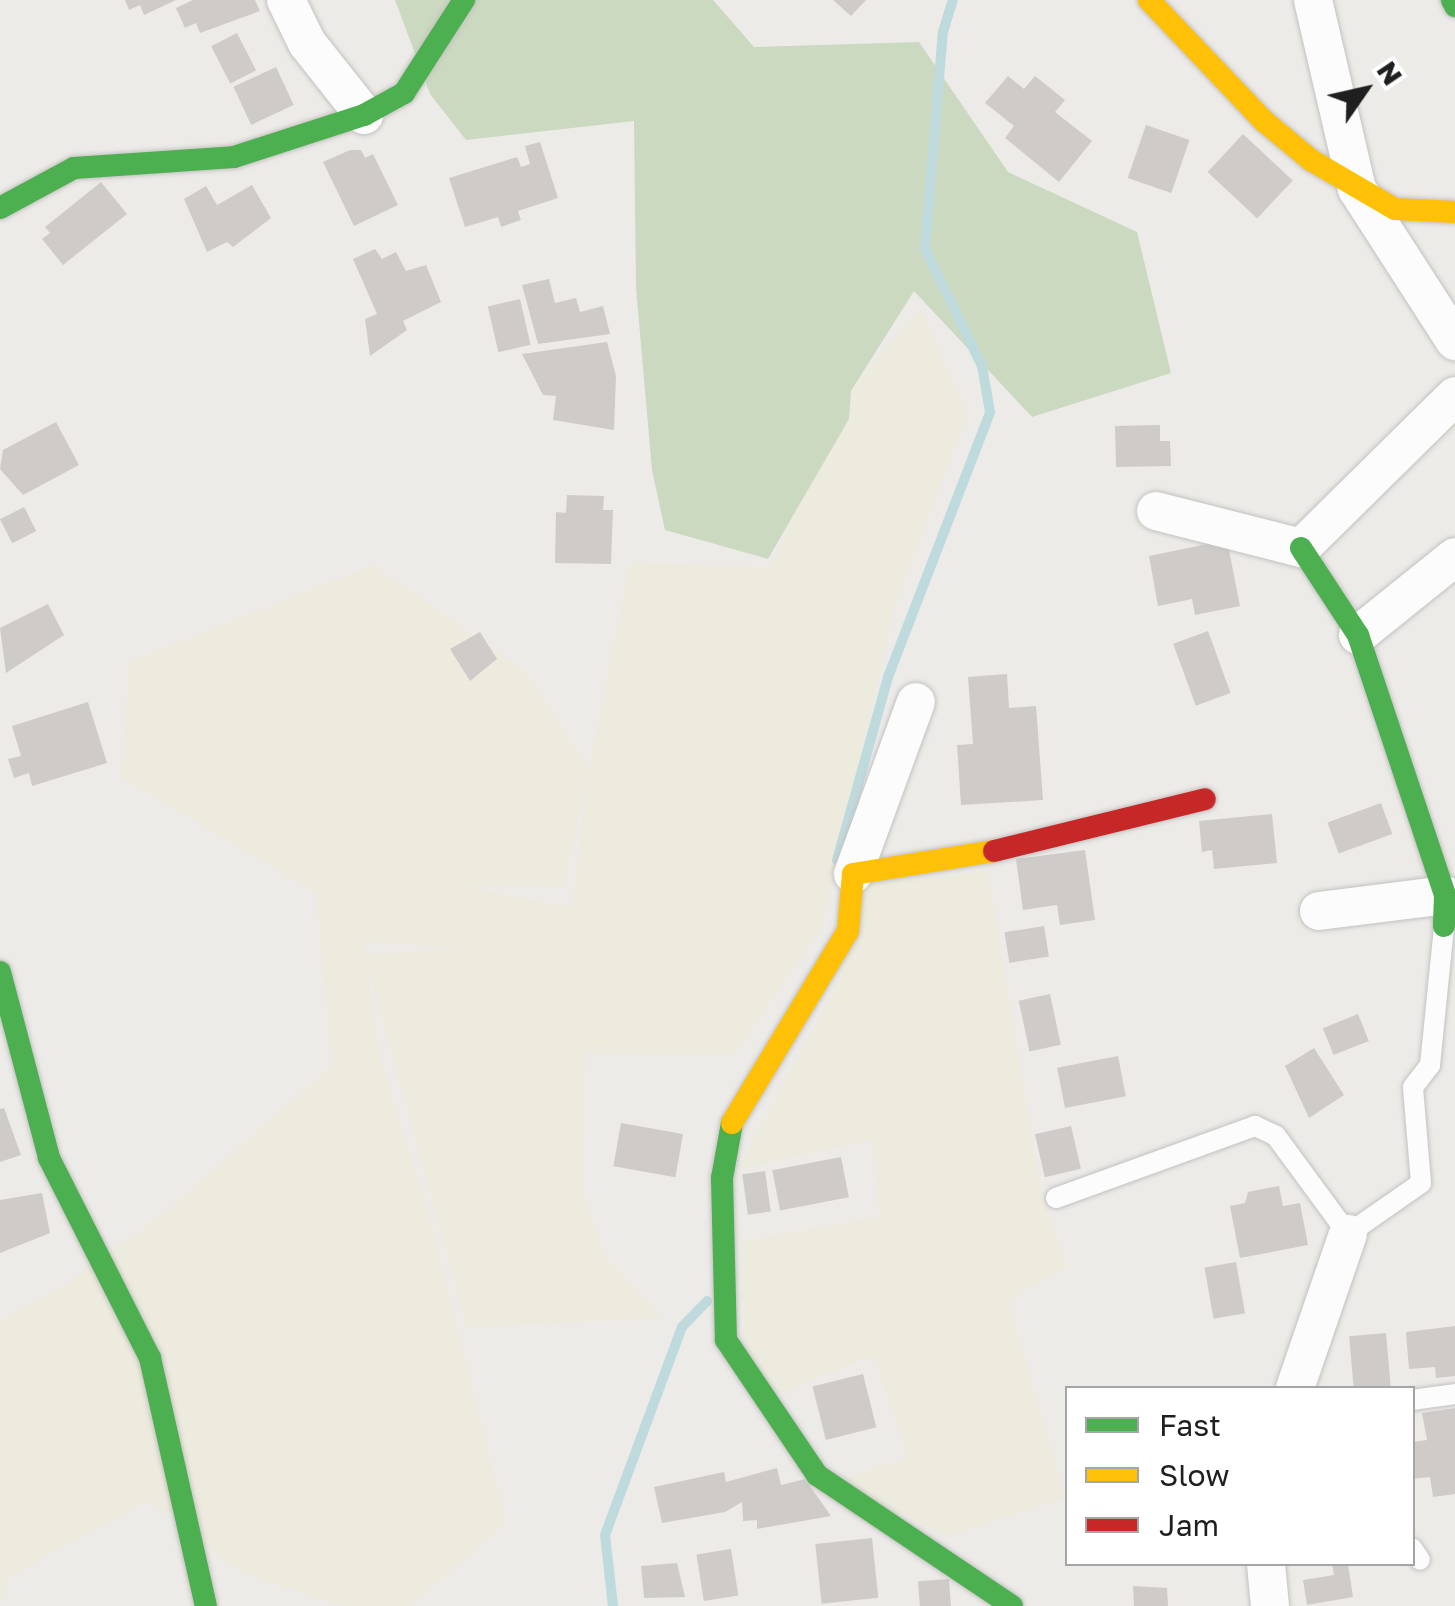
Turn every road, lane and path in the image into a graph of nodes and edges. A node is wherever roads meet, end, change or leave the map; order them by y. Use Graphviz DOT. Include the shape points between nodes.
graph roads {
  1 [pos="286,0"];
  2 [pos="464,0"];
  3 [pos="1149,0"];
  4 [pos="1313,0"];
  5 [pos="364,115"];
  6 [pos="1357,190"];
  7 [pos="0,208"];
  8 [pos="1455,212"];
  9 [pos="1455,340"];
  10 [pos="1455,396"];
  11 [pos="1156,511"];
  12 [pos="1301,548"];
  13 [pos="1455,557"];
  14 [pos="1358,636"];
  15 [pos="916,702"];
  16 [pos="1205,798"];
  17 [pos="853,874"];
  18 [pos="1318,910"];
  19 [pos="1445,910"];
  20 [pos="0,972"];
  21 [pos="1056,1198"];
  22 [pos="1348,1234"];
  23 [pos="1296,1386"];
  24 [pos="1455,1394"];
  25 [pos="1415,1400"];
  26 [pos="1266,1566"];
  27 [pos="206,1606"];
  28 [pos="1012,1606"];
  29 [pos="1270,1606"];
  1 -- 5 [label="street" via="307,43"];
  2 -- 5 [label="street" via="404,93"];
  3 -- 6 [label="street" via="1264,122"];
  4 -- 6 [label="street"];
  5 -- 7 [label="street" via="234,157 74,168"];
  6 -- 8 [label="street" via="1395,210"];
  6 -- 9 [label="street"];
  10 -- 12 [label="street"];
  11 -- 12 [label="street"];
  12 -- 14 [label="street"];
  13 -- 14 [label="street"];
  14 -- 19 [label="street"];
  15 -- 17 [label="street"];
  16 -- 17 [label="street" via="956,860"];
  17 -- 28 [label="street" via="848,930 734,1114 722,1178 726,1340 817,1475"];
  18 -- 19 [label="street"];
  19 -- 22 [label="lane" via="1430,1065 1413,1087 1421,1183"];
  20 -- 27 [label="street" via="49,1158 150,1358"];
  21 -- 22 [label="lane" via="1255,1126 1276,1136"];
  22 -- 23 [label="street"];
  24 -- 25 [label="lane"];
  26 -- 29 [label="street"];
}
